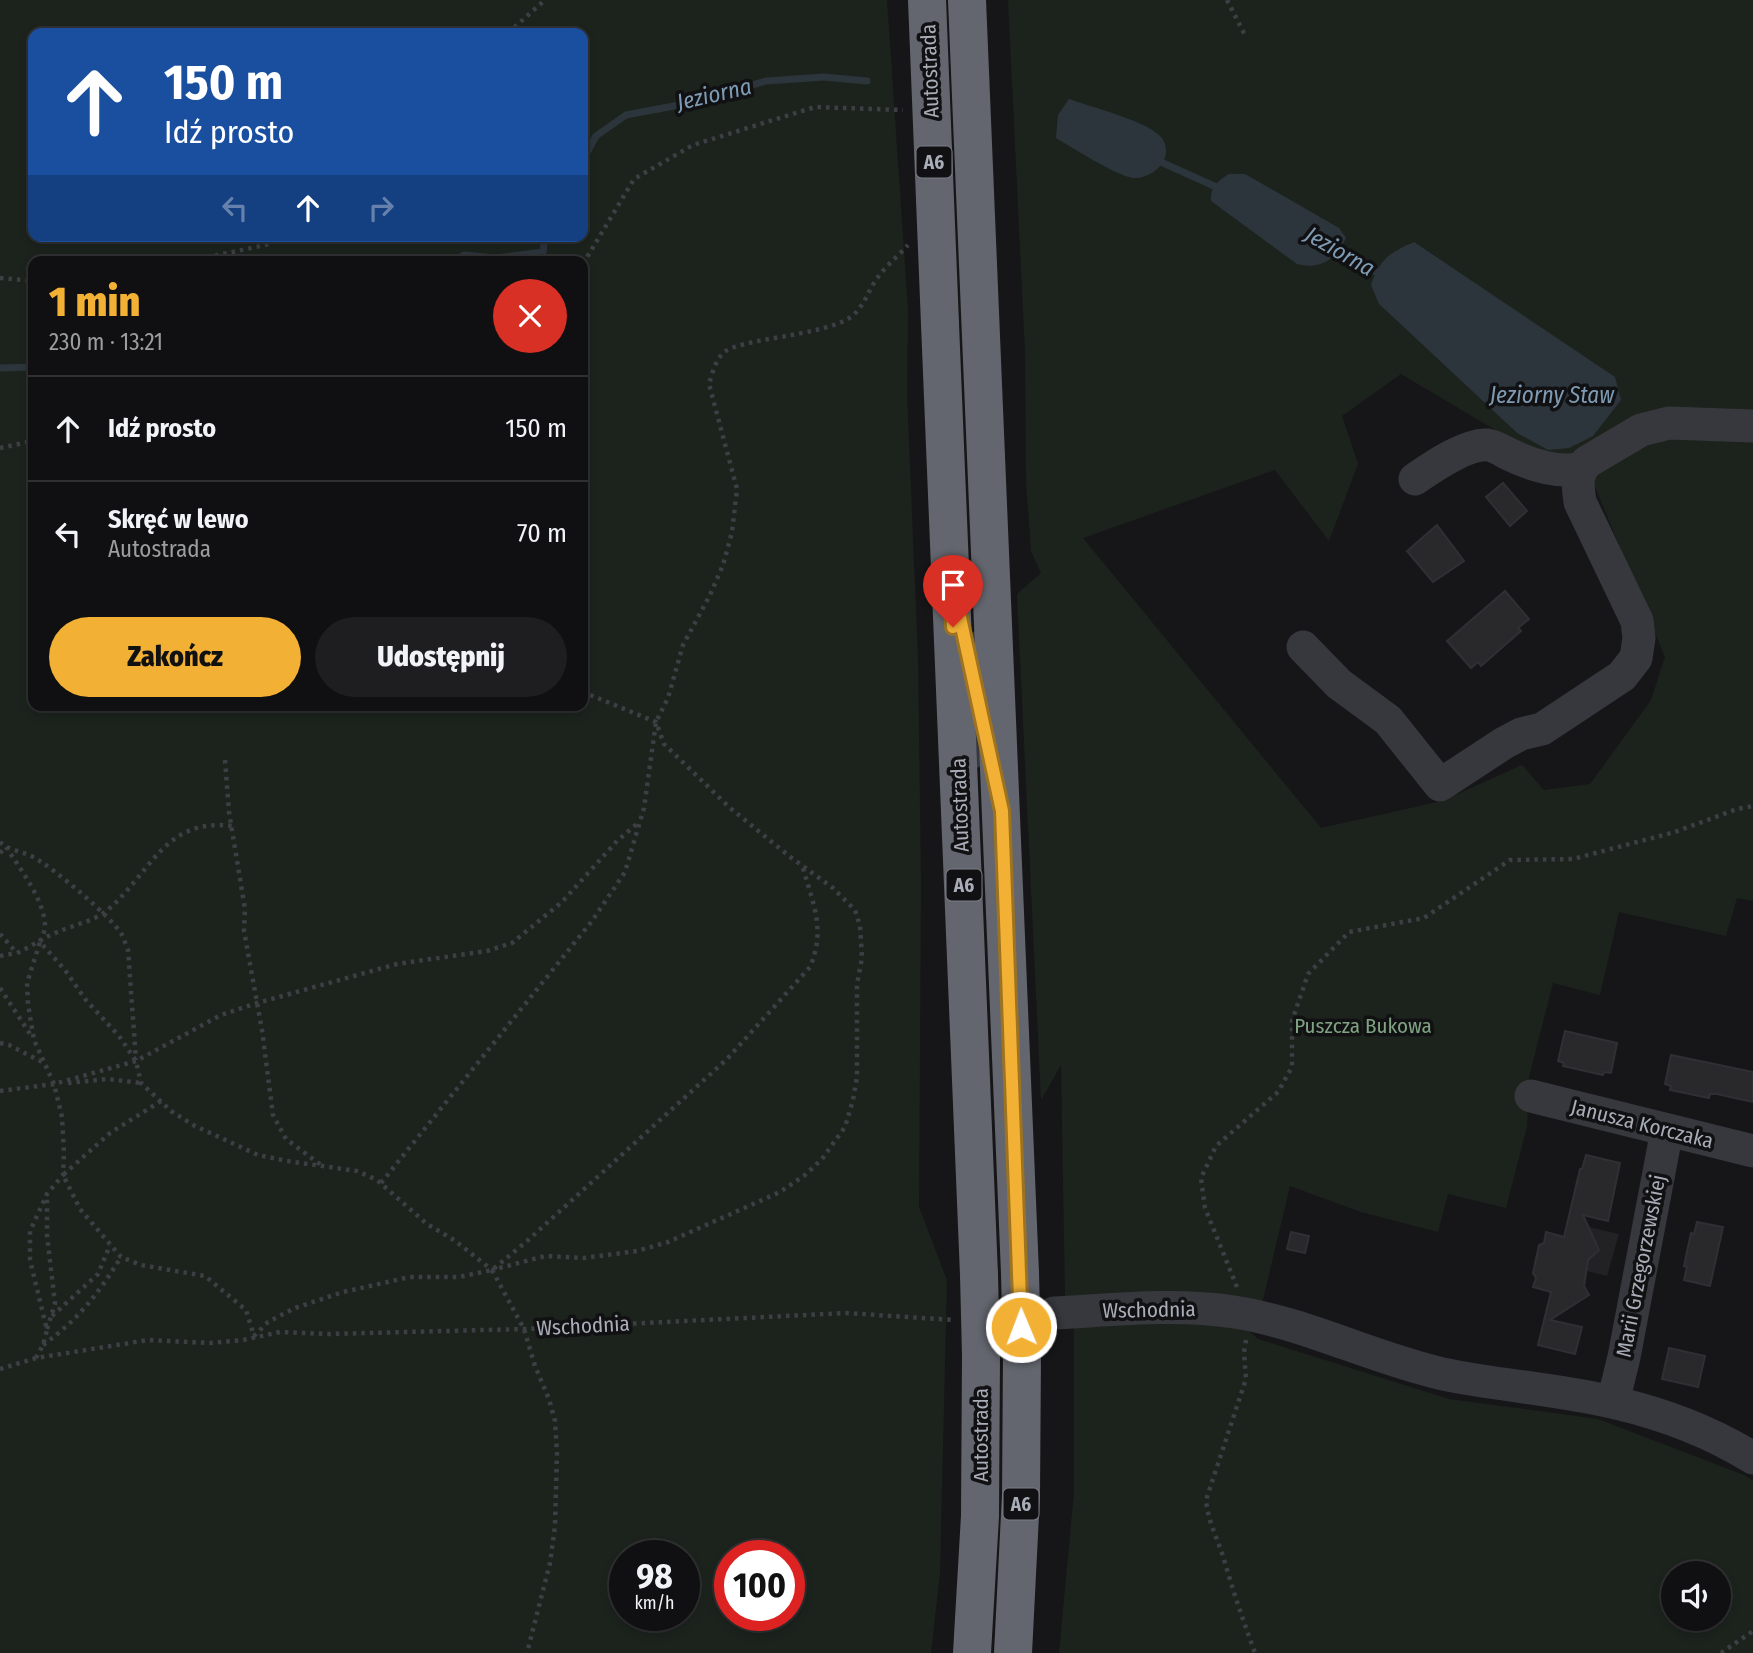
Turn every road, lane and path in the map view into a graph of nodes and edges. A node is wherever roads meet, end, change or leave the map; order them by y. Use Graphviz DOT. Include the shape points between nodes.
graph roads {
  1 [pos="545,0"];
  2 [pos="927,0"];
  3 [pos="967,0"];
  4 [pos="1227,0"];
  5 [pos="514,28"];
  6 [pos="1246,37"];
  7 [pos="912,110"];
  8 [pos="272,242"];
  9 [pos="909,244"];
  10 [pos="214,256"];
  11 [pos="588,256"];
  12 [pos="0,278"];
  13 [pos="28,281"];
  14 [pos="1753,426"];
  15 [pos="28,441"];
  16 [pos="0,449"];
  17 [pos="1580,468"];
  18 [pos="1415,479"];
  19 [pos="992,570"];
  20 [pos="951,576"];
  21 [pos="1303,647"];
  22 [pos="588,694"];
  23 [pos="976,694"];
  24 [pos="656,722"];
  25 [pos="225,760"];
  26 [pos="1753,806"];
  27 [pos="1002,811"];
  28 [pos="640,821"];
  29 [pos="232,825"];
  30 [pos="962,832"];
  31 [pos="0,842"];
  32 [pos="6,847"];
  33 [pos="0,853"];
  34 [pos="802,866"];
  35 [pos="103,914"];
  36 [pos="0,933"];
  37 [pos="40,942"];
  38 [pos="17,953"];
  39 [pos="0,956"];
  40 [pos="0,988"];
  41 [pos="257,1003"];
  42 [pos="34,1040"];
  43 [pos="0,1043"];
  44 [pos="136,1061"];
  45 [pos="46,1064"];
  46 [pos="141,1083"];
  47 [pos="54,1084"];
  48 [pos="0,1091"];
  49 [pos="1531,1096"];
  50 [pos="160,1101"];
  51 [pos="1667,1130"];
  52 [pos="1753,1151"];
  53 [pos="324,1167"];
  54 [pos="63,1175"];
  55 [pos="381,1183"];
  56 [pos="47,1194"];
  57 [pos="110,1245"];
  58 [pos="121,1257"];
  59 [pos="492,1269"];
  60 [pos="98,1274"];
  61 [pos="106,1280"];
  62 [pos="1238,1289"];
  63 [pos="1054,1313"];
  64 [pos="52,1316"];
  65 [pos="961,1321"];
  66 [pos="1247,1328"];
  67 [pos="524,1329"];
  68 [pos="47,1330"];
  69 [pos="254,1336"];
  70 [pos="43,1345"];
  71 [pos="36,1358"];
  72 [pos="0,1369"];
  73 [pos="1613,1402"];
  74 [pos="1753,1458"];
  75 [pos="1753,1631"];
  76 [pos="527,1653"];
  77 [pos="972,1653"];
  78 [pos="1013,1653"];
  79 [pos="1255,1653"];
  80 [pos="1721,1653"];
  1 -- 5 [label="path"];
  2 -- 20 [label="highway, Autostrada / A6, bridge"];
  3 -- 19 [label="highway, Autostrada / A6"];
  4 -- 6 [label="path"];
  7 -- 11 [label="path" via="815,107 693,145 634,179"];
  8 -- 10 [label="path"];
  9 -- 24 [label="path" via="877,278 871,293 851,316 837,325 737,346 723,352 714,367 709,384 737,489 732,532 723,565 683,645"];
  12 -- 13 [label="path"];
  14 -- 17 [label="street" via="1668,423 1641,430"];
  15 -- 16 [label="path"];
  17 -- 18 [label="street" via="1567,472 1488,445 1439,462"];
  17 -- 21 [label="street" via="1580,502 1637,621 1639,638 1636,657 1622,676 1542,729 1504,743 1440,785 1388,720 1339,684"];
  19 -- 23 [label="street"];
  19 -- 27 [label="highway, Autostrada / A6"];
  20 -- 23 [label="street"];
  20 -- 30 [label="highway, Autostrada / A6"];
  22 -- 24 [label="path"];
  23 -- 27 [label="street"];
  23 -- 30 [label="street"];
  24 -- 28 [label="path"];
  24 -- 34 [label="path" via="664,744 729,807"];
  25 -- 29 [label="path"];
  26 -- 62 [label="path" via="1573,859 1510,860 1424,918 1349,932 1308,974 1293,1021 1292,1067 1278,1092 1216,1146 1201,1178 1205,1208"];
  27 -- 78 [label="highway, Autostrada / A6, bridge" via="1022,1354"];
  28 -- 41 [label="path" via="562,902 512,943 397,964"];
  28 -- 55 [label="path" via="625,872 592,921"];
  29 -- 35 [label="path" via="201,826 177,835"];
  29 -- 41 [label="path"];
  30 -- 77 [label="highway, Autostrada / A6, bridge" via="981,1355 980,1517"];
  31 -- 32 [label="path"];
  32 -- 33 [label="path"];
  32 -- 35 [label="path" via="51,868"];
  32 -- 37 [label="path" via="42,910 45,928"];
  34 -- 59 [label="path" via="819,922 810,967 727,1059"];
  34 -- 59 [label="path" via="855,910 860,926 857,1077 845,1127 822,1158 780,1192 668,1242 584,1258 545,1256"];
  35 -- 37 [label="path"];
  35 -- 44 [label="path" via="122,934 128,950"];
  36 -- 38 [label="path"];
  37 -- 38 [label="path"];
  37 -- 42 [label="path" via="27,983"];
  37 -- 44 [label="path"];
  38 -- 39 [label="path"];
  40 -- 42 [label="path"];
  41 -- 44 [label="path" via="221,1014"];
  41 -- 53 [label="path" via="273,1115 286,1139"];
  42 -- 45 [label="path"];
  43 -- 45 [label="path"];
  44 -- 46 [label="path"];
  44 -- 47 [label="path"];
  45 -- 47 [label="path"];
  46 -- 47 [label="path" via="107,1079"];
  46 -- 50 [label="path"];
  47 -- 48 [label="path"];
  47 -- 54 [label="path" via="62,1117"];
  49 -- 51 [label="street, Janusza Korczaka"];
  50 -- 53 [label="path" via="195,1126 258,1155"];
  50 -- 54 [label="path" via="110,1133"];
  51 -- 52 [label="street, Janusza Korczaka"];
  51 -- 73 [label="street, Marii Grzegorzewskiej"];
  53 -- 55 [label="path" via="357,1171"];
  54 -- 56 [label="path"];
  54 -- 57 [label="path" via="80,1209"];
  55 -- 59 [label="path" via="427,1224"];
  56 -- 64 [label="path"];
  56 -- 68 [label="path" via="30,1231 30,1260"];
  57 -- 58 [label="path"];
  57 -- 60 [label="path"];
  58 -- 61 [label="path"];
  58 -- 69 [label="path" via="205,1276 246,1310"];
  59 -- 67 [label="path"];
  59 -- 69 [label="path" via="459,1277 410,1277 343,1292 295,1308 268,1322"];
  60 -- 61 [label="path"];
  60 -- 64 [label="path"];
  61 -- 70 [label="path" via="69,1326"];
  63 -- 73 [label="street, Wschodnia" via="1153,1308 1235,1312 1439,1373"];
  64 -- 68 [label="path"];
  65 -- 67 [label="path, Wschodnia" via="846,1313"];
  66 -- 79 [label="path" via="1247,1380 1206,1500 1207,1516"];
  67 -- 69 [label="path, Wschodnia"];
  67 -- 76 [label="path, Wschodnia" via="550,1399 557,1453 550,1563"];
  68 -- 70 [label="path"];
  69 -- 71 [label="path, Wschodnia" via="210,1343 148,1340"];
  70 -- 71 [label="path"];
  71 -- 72 [label="path, Wschodnia"];
  73 -- 74 [label="street, Wschodnia" via="1662,1415"];
  75 -- 80 [label="path"];
}
